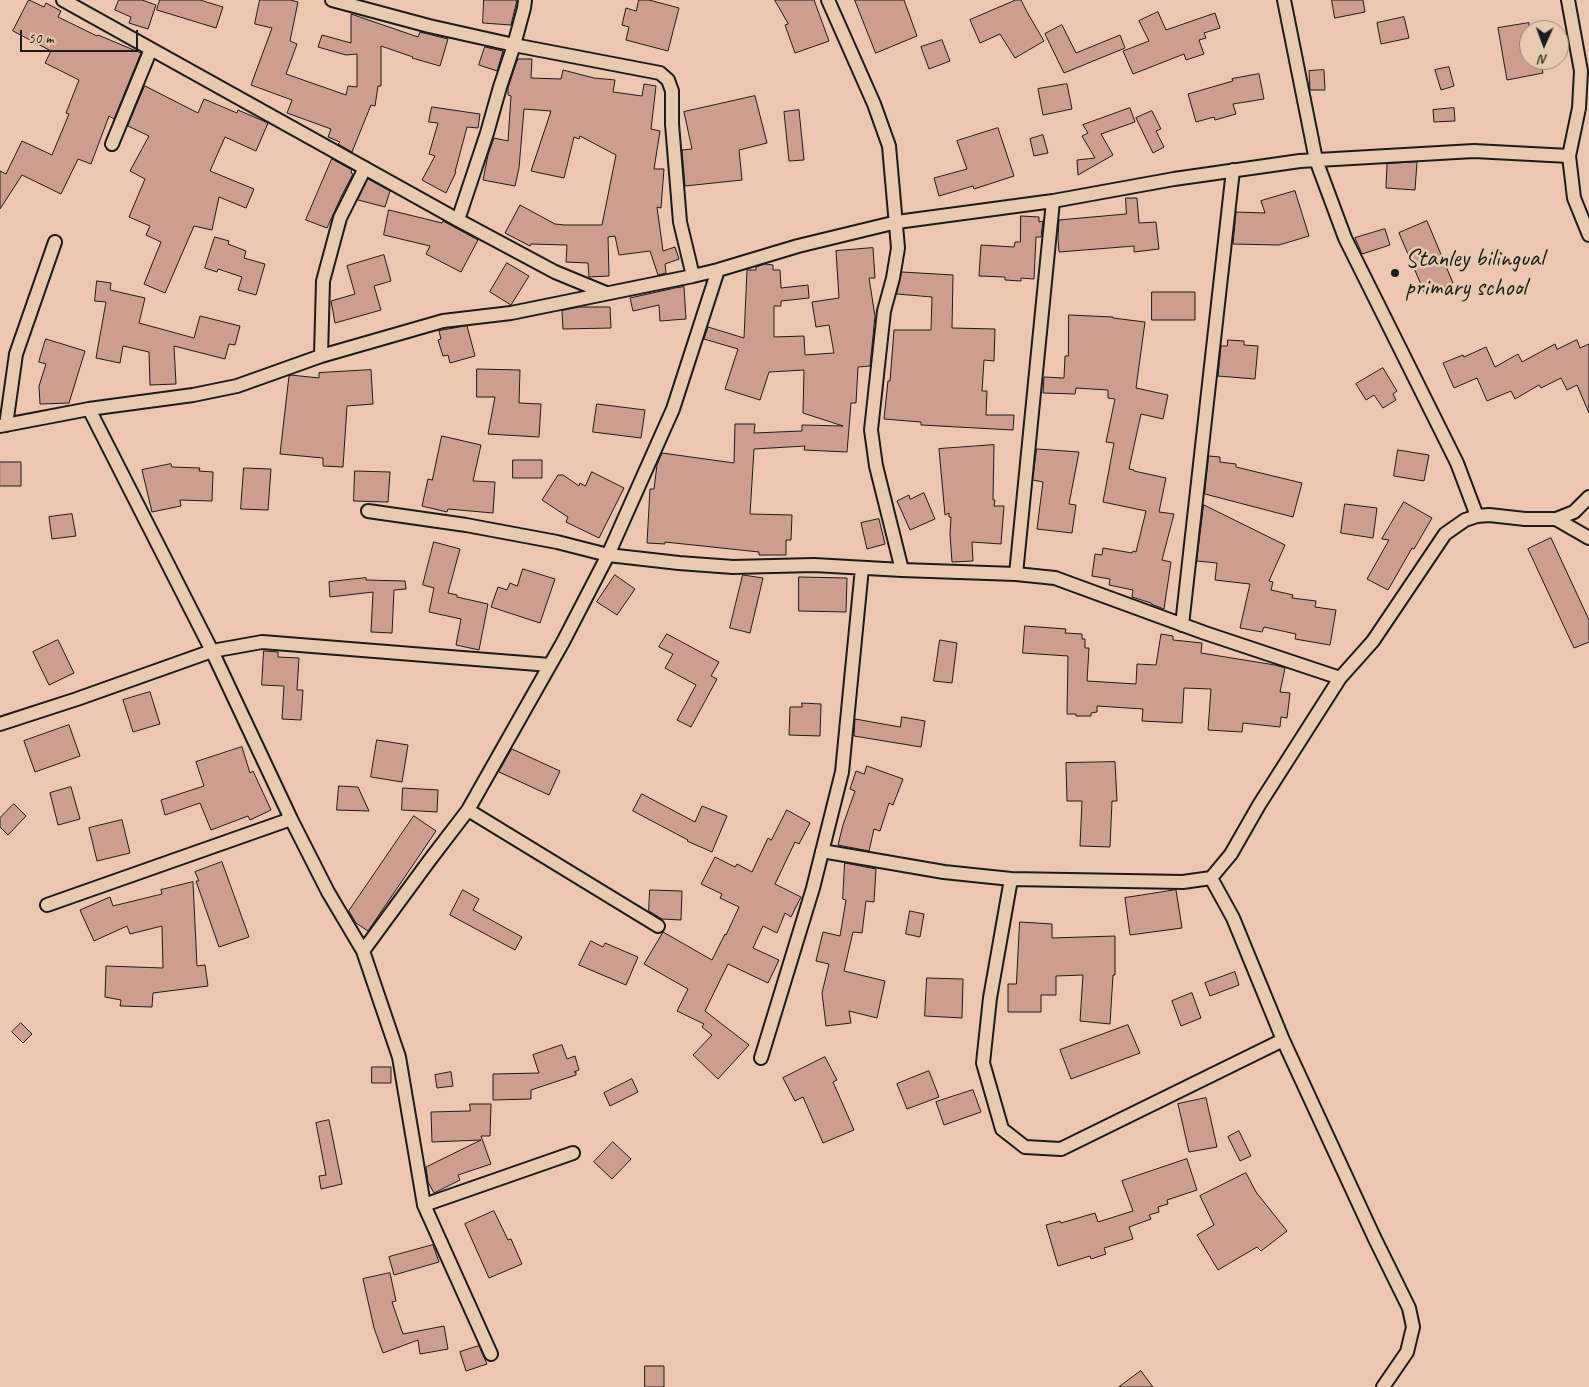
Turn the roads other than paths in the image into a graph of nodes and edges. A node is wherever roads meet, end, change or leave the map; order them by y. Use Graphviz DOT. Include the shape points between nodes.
graph roads {
  1 [pos="63,0"];
  2 [pos="332,0"];
  3 [pos="525,0"];
  4 [pos="828,0"];
  5 [pos="1284,0"];
  6 [pos="1568,0"];
  7 [pos="514,45"];
  8 [pos="151,49"];
  9 [pos="1585,70"];
  10 [pos="112,144"];
  11 [pos="1569,156"];
  12 [pos="1316,160"];
  13 [pos="365,168"];
  14 [pos="1233,170"];
  15 [pos="1053,201"];
  16 [pos="458,220"];
  17 [pos="897,222"];
  18 [pos="1589,235"];
  19 [pos="55,242"];
  20 [pos="718,270"];
  21 [pos="693,276"];
  22 [pos="606,293"];
  23 [pos="321,356"];
  24 [pos="89,409"];
  25 [pos="3,426"];
  26 [pos="1589,497"];
  27 [pos="368,511"];
  28 [pos="1477,516"];
  29 [pos="1556,519"];
  30 [pos="1589,538"];
  31 [pos="608,555"];
  32 [pos="862,568"];
  33 [pos="902,570"];
  34 [pos="1016,574"];
  35 [pos="1182,625"];
  36 [pos="212,651"];
  37 [pos="550,665"];
  38 [pos="1340,678"];
  39 [pos="0,724"];
  40 [pos="468,810"];
  41 [pos="291,819"];
  42 [pos="822,850"];
  43 [pos="1211,878"];
  44 [pos="1011,879"];
  45 [pos="47,906"];
  46 [pos="658,926"];
  47 [pos="363,951"];
  48 [pos="1283,1040"];
  49 [pos="761,1058"];
  50 [pos="573,1153"];
  51 [pos="424,1205"];
  52 [pos="491,1354"];
  53 [pos="1383,1387"];
  1 -- 8 [label="street"];
  2 -- 7 [label="street"];
  3 -- 7 [label="street"];
  4 -- 17 [label="street" via="889,146"];
  5 -- 12 [label="street"];
  6 -- 9 [label="street"];
  7 -- 16 [label="street"];
  7 -- 21 [label="street" via="660,73 668,80 672,91 680,222"];
  8 -- 10 [label="street"];
  8 -- 13 [label="street"];
  9 -- 11 [label="street"];
  11 -- 12 [label="street" via="1474,150"];
  11 -- 18 [label="street" via="1574,198"];
  12 -- 14 [label="street"];
  12 -- 28 [label="street" via="1345,238 1457,463"];
  13 -- 16 [label="street"];
  13 -- 23 [label="street" via="340,218 323,281"];
  14 -- 15 [label="street"];
  14 -- 35 [label="street"];
  15 -- 17 [label="street"];
  15 -- 34 [label="street"];
  16 -- 22 [label="street" via="555,272"];
  17 -- 20 [label="street"];
  17 -- 33 [label="street" via="898,248 884,311 871,430 876,466"];
  19 -- 25 [label="street" via="16,354"];
  20 -- 21 [label="street"];
  20 -- 31 [label="street" via="673,409"];
  21 -- 22 [label="street"];
  22 -- 23 [label="street" via="511,313 443,321"];
  23 -- 24 [label="street" via="237,386"];
  24 -- 25 [label="street"];
  24 -- 36 [label="street"];
  26 -- 29 [label="street" via="1574,512"];
  27 -- 31 [label="street" via="466,525"];
  28 -- 29 [label="street"];
  28 -- 38 [label="street" via="1465,520 1446,534 1373,641"];
  29 -- 30 [label="street"];
  31 -- 32 [label="street" via="733,567 814,565"];
  31 -- 37 [label="street"];
  32 -- 33 [label="street"];
  32 -- 42 [label="street" via="842,772"];
  33 -- 34 [label="street"];
  34 -- 35 [label="street" via="1055,578"];
  35 -- 38 [label="street"];
  36 -- 37 [label="street" via="262,642"];
  36 -- 39 [label="street"];
  36 -- 41 [label="street"];
  37 -- 40 [label="street"];
  38 -- 43 [label="street" via="1231,854"];
  40 -- 46 [label="street"];
  40 -- 47 [label="street"];
  41 -- 45 [label="street"];
  41 -- 47 [label="street"];
  42 -- 44 [label="street" via="944,872"];
  42 -- 49 [label="street"];
  43 -- 44 [label="street" via="1183,882"];
  43 -- 48 [label="street" via="1233,918"];
  44 -- 48 [label="street" via="990,998 983,1063 1002,1129 1025,1147 1061,1149"];
  47 -- 51 [label="street" via="399,1057"];
  48 -- 53 [label="street" via="1409,1308 1413,1327 1407,1352"];
  50 -- 51 [label="street"];
  51 -- 52 [label="street"];
}
